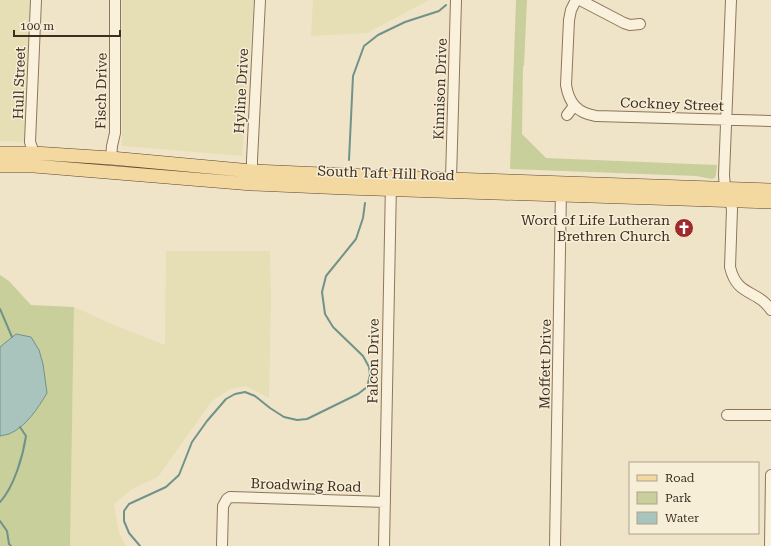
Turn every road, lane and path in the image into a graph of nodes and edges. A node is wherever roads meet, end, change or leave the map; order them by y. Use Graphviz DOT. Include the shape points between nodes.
graph roads {
  1 [pos="36,0"];
  2 [pos="116,0"];
  3 [pos="260,0"];
  4 [pos="456,0"];
  5 [pos="576,0"];
  6 [pos="580,0"];
  7 [pos="730,0"];
  8 [pos="640,24"];
  9 [pos="574,106"];
  10 [pos="567,115"];
  11 [pos="726,120"];
  12 [pos="771,121"];
  13 [pos="0,153"];
  14 [pos="111,158"];
  15 [pos="34,160"];
  16 [pos="0,166"];
  17 [pos="252,171"];
  18 [pos="451,179"];
  19 [pos="391,183"];
  20 [pos="252,184"];
  21 [pos="725,188"];
  22 [pos="561,189"];
  23 [pos="771,190"];
  24 [pos="730,200"];
  25 [pos="771,202"];
  26 [pos="771,310"];
  27 [pos="771,414"];
  28 [pos="727,415"];
  29 [pos="771,475"];
  30 [pos="385,502"];
  31 [pos="222,546"];
  32 [pos="384,546"];
  33 [pos="555,546"];
  34 [pos="770,546"];
  1 -- 15 [label="street, Hull Street" via="30,142"];
  2 -- 14 [label="street, Fisch Drive" via="116,132"];
  3 -- 17 [label="street, Hyline Drive"];
  4 -- 18 [label="street, Kinnison Drive"];
  5 -- 9 [label="street" via="569,20 566,85"];
  6 -- 8 [label="street" via="624,23"];
  7 -- 11 [label="street"];
  9 -- 10 [label="street"];
  9 -- 11 [label="street, Cockney Street" via="596,116"];
  11 -- 12 [label="street, Cockney Street"];
  11 -- 21 [label="street"];
  13 -- 15 [label="main road, South Taft Hill Road"];
  14 -- 15 [label="main road, South Taft Hill Road"];
  14 -- 17 [label="main road, South Taft Hill Road"];
  15 -- 16 [label="main road, South Taft Hill Road"];
  15 -- 20 [label="main road, South Taft Hill Road"];
  17 -- 19 [label="main road, South Taft Hill Road"];
  17 -- 20 [label="street, Hyline Drive"];
  18 -- 19 [label="main road, South Taft Hill Road"];
  18 -- 22 [label="main road, South Taft Hill Road"];
  19 -- 20 [label="main road, South Taft Hill Road" via="346,188"];
  19 -- 22 [label="main road, South Taft Hill Road"];
  19 -- 30 [label="street, Falcon Drive"];
  21 -- 22 [label="main road, South Taft Hill Road"];
  21 -- 23 [label="main road, South Taft Hill Road"];
  21 -- 24 [label="street"];
  22 -- 24 [label="main road, South Taft Hill Road"];
  22 -- 33 [label="street, Moffett Drive"];
  24 -- 25 [label="main road, South Taft Hill Road"];
  24 -- 26 [label="street" via="732,275 738,285 761,298"];
  27 -- 28 [label="street"];
  29 -- 34 [label="street"];
  30 -- 31 [label="street, Broadwing Road" via="230,497 223,506"];
  30 -- 32 [label="street, Falcon Drive"];
}
